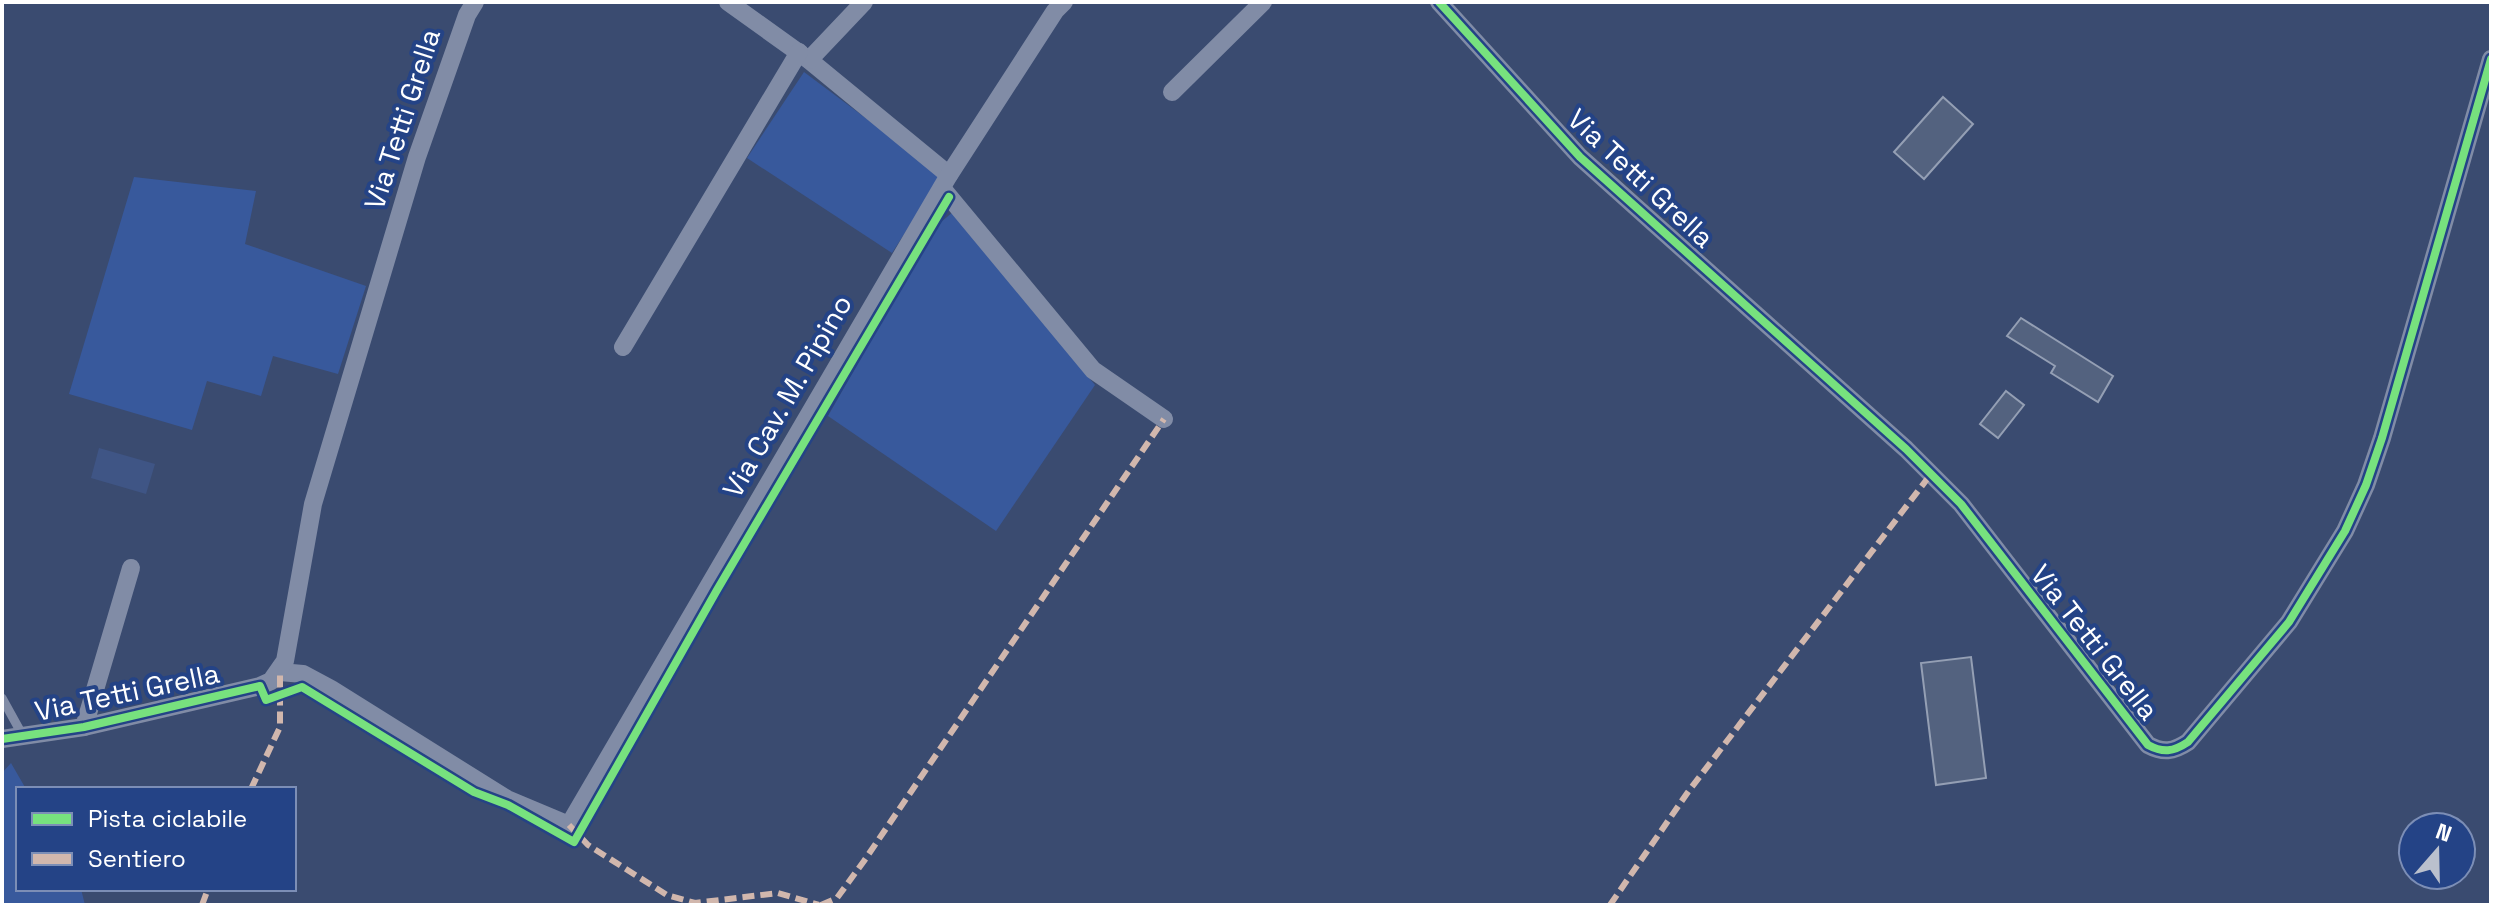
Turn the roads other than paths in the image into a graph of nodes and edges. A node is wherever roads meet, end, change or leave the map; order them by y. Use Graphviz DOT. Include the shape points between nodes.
graph roads {
  1 [pos="475,2"];
  2 [pos="728,2"];
  3 [pos="864,2"];
  4 [pos="1064,2"];
  5 [pos="1263,2"];
  6 [pos="1439,2"];
  7 [pos="804,56"];
  8 [pos="2491,59"];
  9 [pos="1172,92"];
  10 [pos="945,182"];
  11 [pos="623,347"];
  12 [pos="1164,419"];
  13 [pos="131,568"];
  14 [pos="280,672"];
  15 [pos="2,698"];
  16 [pos="84,727"];
  17 [pos="23,736"];
  18 [pos="2,739"];
  1 -- 14 [label="street, Via Tetti Grella" via="417,157 313,504 290,646"];
  2 -- 7 [label="street"];
  3 -- 7 [label="street"];
  4 -- 10 [label="street, Via Cav. M. Pipino"];
  5 -- 9 [label="street"];
  6 -- 8 [label="street, Via Tetti Grella" via="1580,157 1961,504 2148,745 2166,752 2188,742 2289,622 2345,531 2382,438"];
  7 -- 10 [label="street"];
  7 -- 11 [label="street"];
  10 -- 12 [label="street" via="1093,370"];
  10 -- 14 [label="street, Via Cav. M. Pipino" via="569,825 507,799 303,674"];
  13 -- 16 [label="street"];
  14 -- 16 [label="street, Via Tetti Grella" via="260,686"];
  15 -- 17 [label="lane"];
  16 -- 17 [label="street, Via Tetti Grella"];
  17 -- 18 [label="street, Via Tetti Grella"];
}
